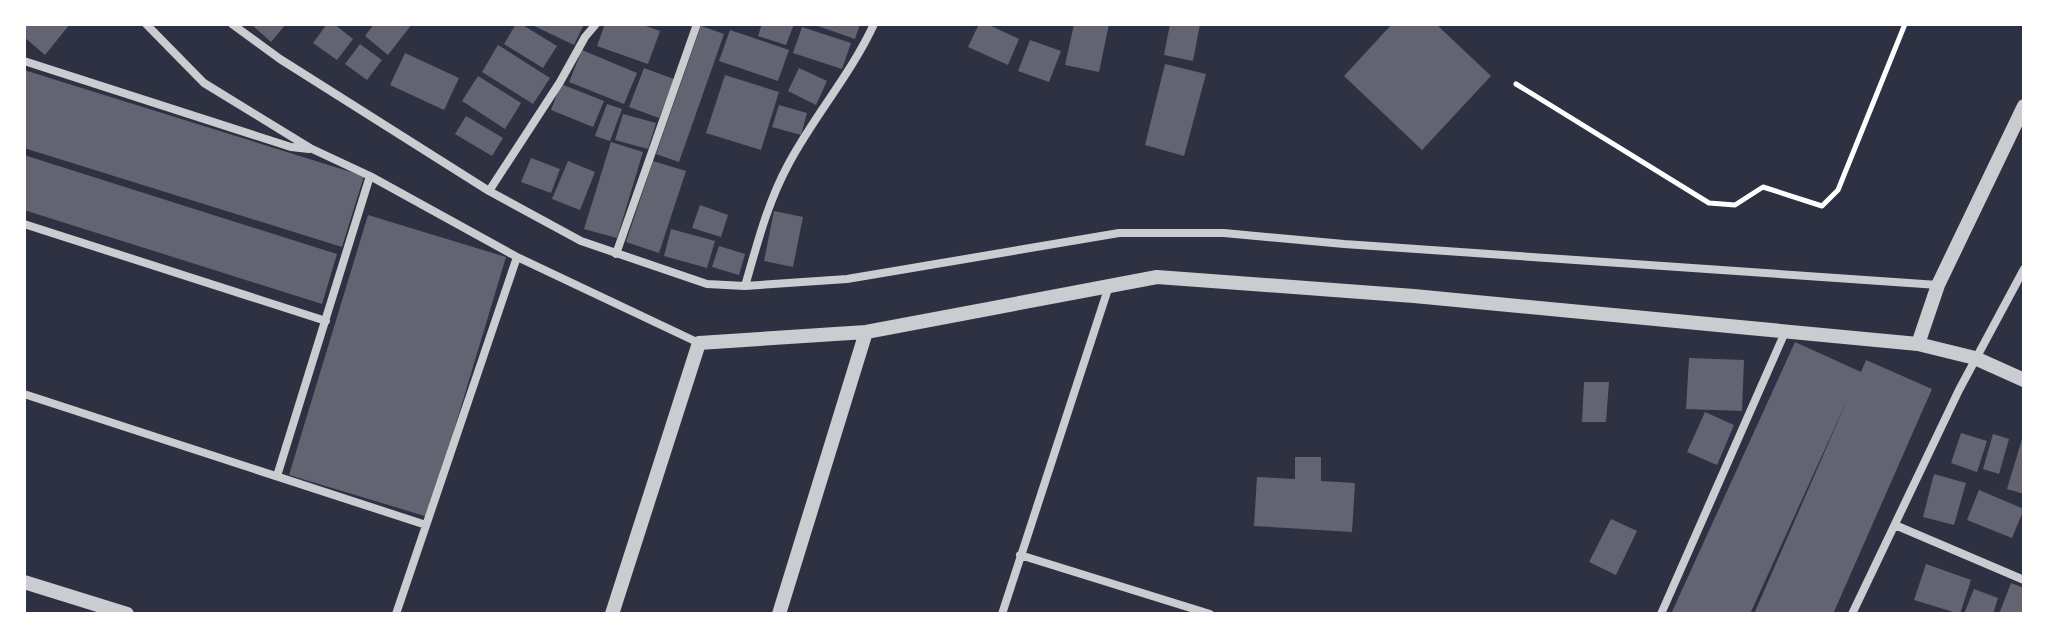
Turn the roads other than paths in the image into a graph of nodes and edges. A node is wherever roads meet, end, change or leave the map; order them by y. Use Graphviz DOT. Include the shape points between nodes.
graph roads {
  1 [pos="146,24"];
  2 [pos="232,24"];
  3 [pos="596,24"];
  4 [pos="697,24"];
  5 [pos="874,24"];
  6 [pos="24,61"];
  7 [pos="2024,106"];
  8 [pos="310,148"];
  9 [pos="370,176"];
  10 [pos="489,191"];
  11 [pos="24,224"];
  12 [pos="616,254"];
  13 [pos="517,257"];
  14 [pos="2024,269"];
  15 [pos="1109,285"];
  16 [pos="1938,285"];
  17 [pos="745,286"];
  18 [pos="326,321"];
  19 [pos="1786,330"];
  20 [pos="866,332"];
  21 [pos="699,343"];
  22 [pos="1918,344"];
  23 [pos="1975,358"];
  24 [pos="2024,380"];
  25 [pos="24,394"];
  26 [pos="277,476"];
  27 [pos="426,525"];
  28 [pos="1895,525"];
  29 [pos="1020,555"];
  30 [pos="2024,580"];
  31 [pos="24,582"];
  32 [pos="127,614"];
  33 [pos="396,614"];
  34 [pos="612,614"];
  35 [pos="779,614"];
  36 [pos="1002,614"];
  37 [pos="1210,614"];
  38 [pos="1661,614"];
  39 [pos="1852,614"];
  1 -- 8 [label="street" via="204,83"];
  2 -- 10 [label="street"];
  3 -- 10 [label="street"];
  4 -- 12 [label="street"];
  5 -- 17 [label="street" via="789,163 767,209"];
  6 -- 8 [label="street" via="291,147"];
  7 -- 16 [label="street"];
  8 -- 9 [label="street"];
  9 -- 13 [label="street"];
  9 -- 18 [label="street"];
  10 -- 12 [label="street"];
  11 -- 18 [label="street"];
  12 -- 17 [label="street" via="707,284"];
  13 -- 21 [label="street"];
  13 -- 27 [label="street"];
  14 -- 23 [label="street"];
  15 -- 19 [label="street" via="1157,277"];
  15 -- 20 [label="street"];
  15 -- 29 [label="street"];
  16 -- 17 [label="street" via="1224,233 1119,233 847,279"];
  16 -- 22 [label="street"];
  18 -- 26 [label="street"];
  19 -- 22 [label="street"];
  19 -- 38 [label="street"];
  20 -- 21 [label="street"];
  20 -- 35 [label="street"];
  21 -- 34 [label="street"];
  22 -- 23 [label="street"];
  23 -- 24 [label="street"];
  23 -- 28 [label="street"];
  25 -- 26 [label="street"];
  26 -- 27 [label="street"];
  27 -- 33 [label="street"];
  28 -- 30 [label="street"];
  28 -- 39 [label="street"];
  29 -- 36 [label="street"];
  29 -- 37 [label="street"];
  31 -- 32 [label="street"];
}
